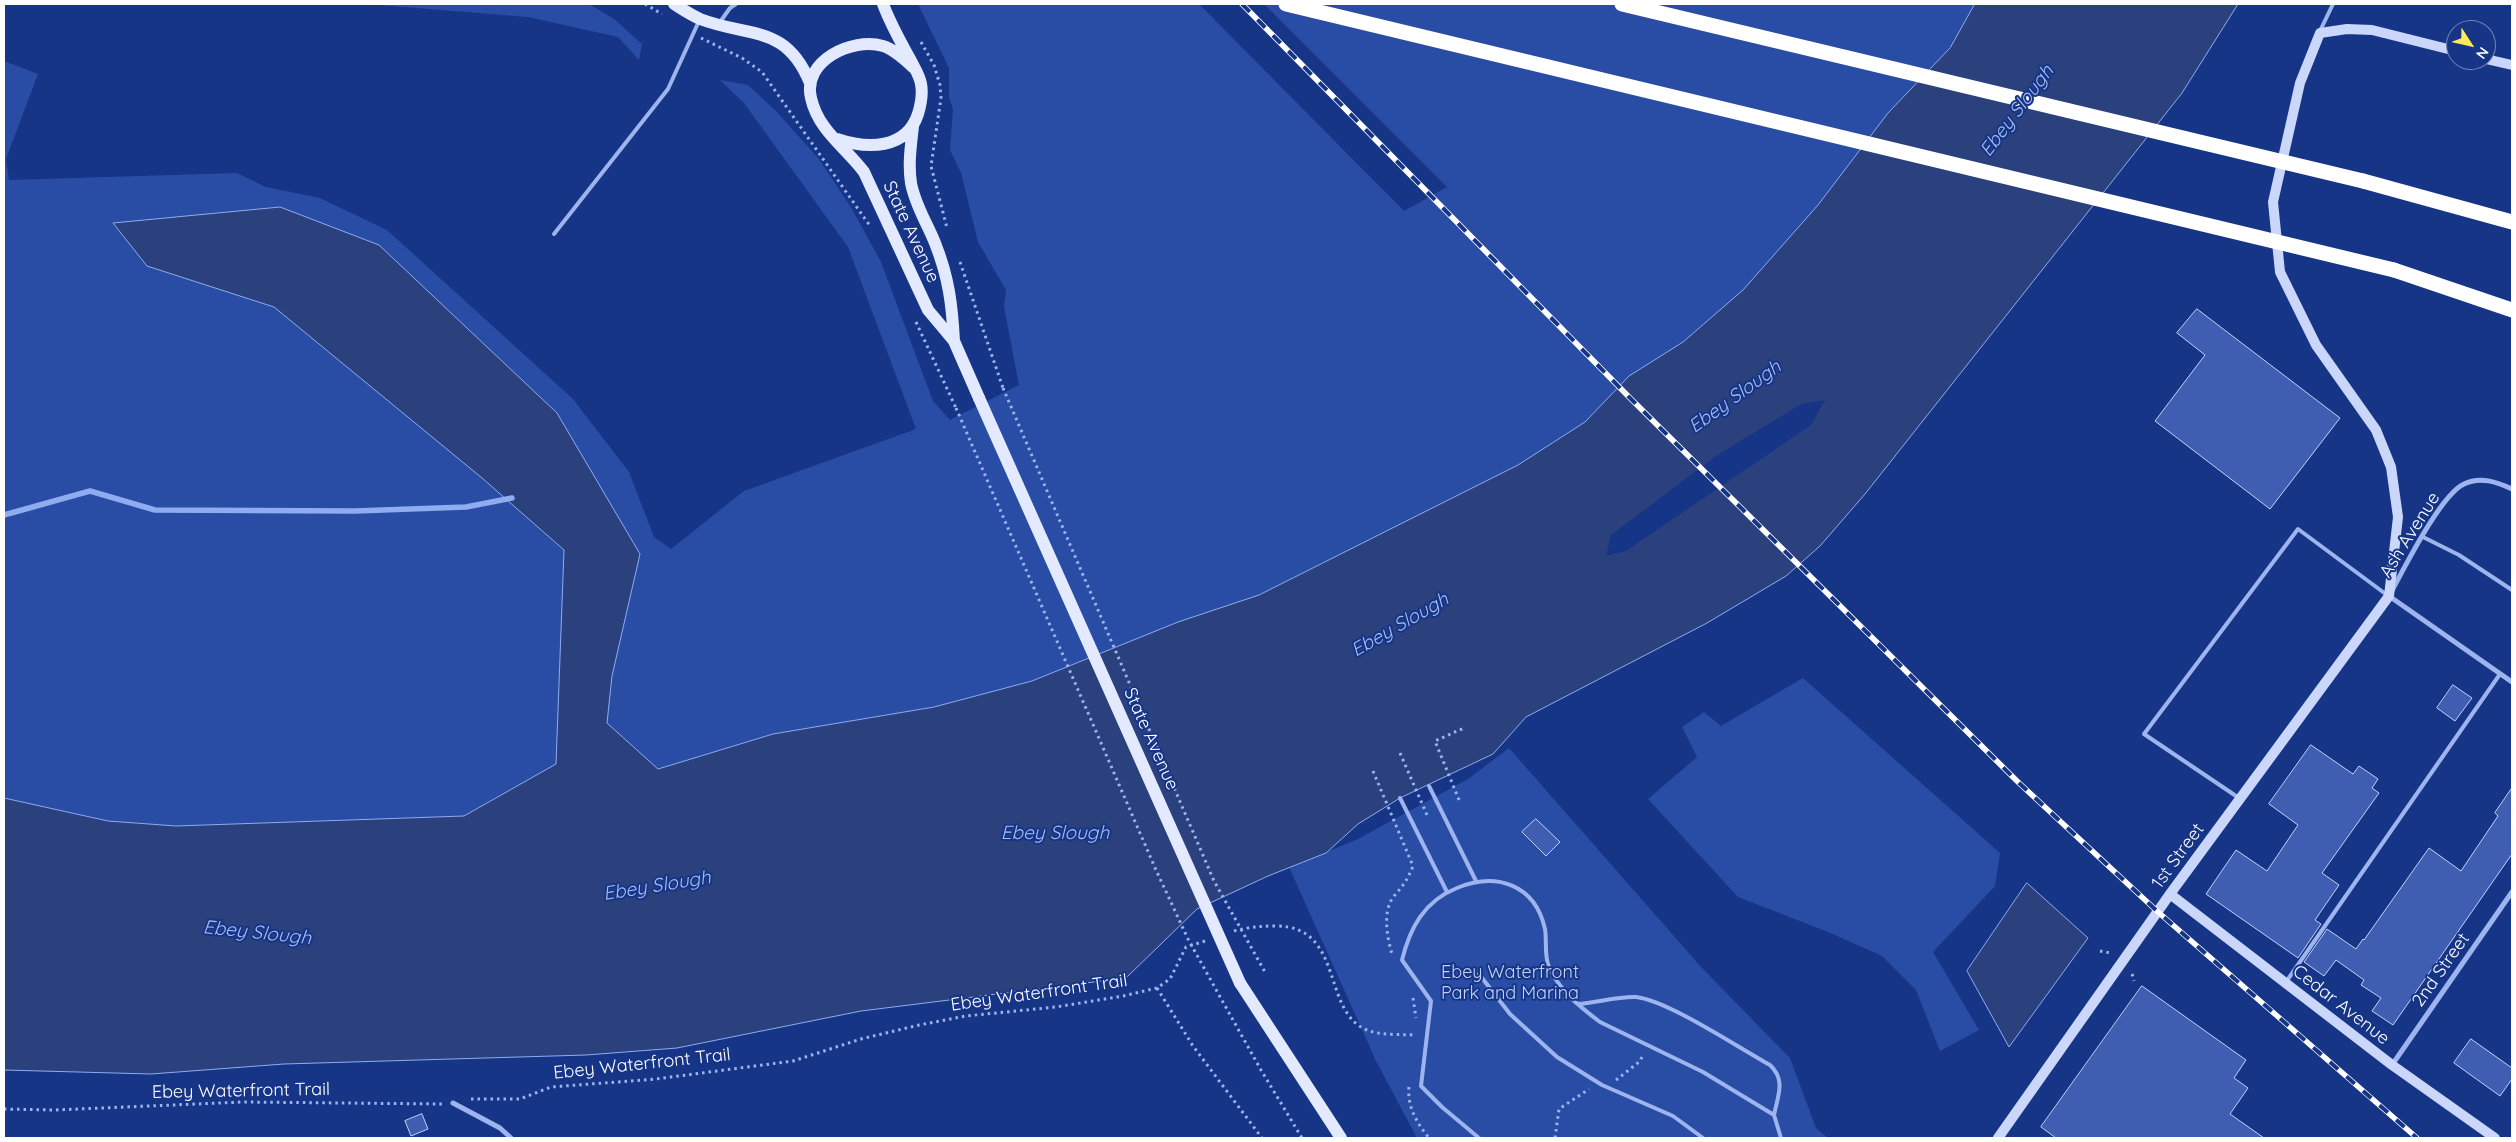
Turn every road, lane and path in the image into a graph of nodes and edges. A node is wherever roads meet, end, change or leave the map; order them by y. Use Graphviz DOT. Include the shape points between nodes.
graph roads {
  1 [pos="674,4"];
  2 [pos="736,4"];
  3 [pos="883,4"];
  4 [pos="1286,4"];
  5 [pos="1622,4"];
  6 [pos="2333,4"];
  7 [pos="700,19"];
  8 [pos="719,24"];
  9 [pos="2320,33"];
  10 [pos="693,34"];
  11 [pos="916,34"];
  12 [pos="2446,48"];
  13 [pos="2496,61"];
  14 [pos="2512,65"];
  15 [pos="914,68"];
  16 [pos="810,83"];
  17 [pos="913,126"];
  18 [pos="834,139"];
  19 [pos="2512,222"];
  20 [pos="872,229"];
  21 [pos="554,234"];
  22 [pos="950,236"];
  23 [pos="957,254"];
  24 [pos="2480,298"];
  25 [pos="2512,310"];
  26 [pos="2512,316"];
  27 [pos="915,318"];
  28 [pos="954,341"];
  29 [pos="2512,489"];
  30 [pos="2423,536"];
  31 [pos="2512,590"];
  32 [pos="2389,596"];
  33 [pos="2500,674"];
  34 [pos="2512,682"];
  35 [pos="1464,728"];
  36 [pos="1400,753"];
  37 [pos="1373,771"];
  38 [pos="1429,786"];
  39 [pos="1400,798"];
  40 [pos="2240,798"];
  41 [pos="1459,800"];
  42 [pos="1427,815"];
  43 [pos="1397,828"];
  44 [pos="1476,881"];
  45 [pos="1447,892"];
  46 [pos="2512,892"];
  47 [pos="2170,894"];
  48 [pos="1231,932"];
  49 [pos="1213,938"];
  50 [pos="1265,972"];
  51 [pos="1479,974"];
  52 [pos="2285,982"];
  53 [pos="1157,988"];
  54 [pos="1578,1004"];
  55 [pos="1416,1035"];
  56 [pos="1643,1056"];
  57 [pos="2392,1065"];
  58 [pos="1622,1076"];
  59 [pos="1590,1088"];
  60 [pos="453,1103"];
  61 [pos="4,1109"];
  62 [pos="1774,1115"];
  63 [pos="511,1138"];
  64 [pos="1262,1138"];
  65 [pos="1302,1138"];
  66 [pos="1341,1138"];
  67 [pos="1479,1138"];
  68 [pos="1554,1138"];
  69 [pos="1703,1138"];
  70 [pos="1782,1138"];
  71 [pos="1998,1138"];
  72 [pos="2495,1138"];
  1 -- 7 [label="main road"];
  2 -- 8 [label="lane"];
  3 -- 15 [label="main road"];
  4 -- 24 [label="highway, bridge" via="2394,270"];
  5 -- 19 [label="highway, bridge" via="2363,182"];
  6 -- 9 [label="lane"];
  7 -- 8 [label="main road"];
  7 -- 10 [label="lane"];
  8 -- 16 [label="main road" via="779,41 802,64"];
  9 -- 12 [label="street" via="2372,30"];
  9 -- 32 [label="street" via="2300,83 2273,202 2280,272 2316,345 2376,430 2391,467 2398,517"];
  10 -- 20 [label="path" via="742,58 762,72"];
  10 -- 21 [label="lane" via="668,89"];
  11 -- 22 [label="path" via="934,65 940,85 931,166"];
  13 -- 14 [label="street"];
  15 -- 16 [label="main road" via="884,46 854,45 822,62"];
  15 -- 17 [label="main road" via="921,83 922,98"];
  16 -- 18 [label="main road" via="810,96 817,116"];
  17 -- 18 [label="main road" via="905,136 872,146"];
  17 -- 28 [label="main road, State Avenue" via="909,164 911,183 952,298"];
  18 -- 28 [label="main road, State Avenue" via="864,172 928,310"];
  23 -- 50 [label="path, bridge" via="1003,388 1214,882"];
  24 -- 25 [label="highway"];
  24 -- 26 [label="highway"];
  27 -- 65 [label="path, bridge" via="1188,939"];
  28 -- 66 [label="main road, State Avenue, bridge" via="1240,983"];
  29 -- 30 [label="street, Ash Avenue" via="2486,480 2463,484 2449,496"];
  30 -- 31 [label="lane" via="2459,554"];
  30 -- 32 [label="street, Ash Avenue"];
  32 -- 33 [label="street"];
  32 -- 40 [label="street, 1st Street"];
  32 -- 40 [label="lane" via="2298,529 2144,734"];
  33 -- 34 [label="street"];
  33 -- 52 [label="lane"];
  35 -- 41 [label="path" via="1434,741"];
  36 -- 42 [label="path"];
  37 -- 43 [label="path"];
  38 -- 44 [label="lane"];
  39 -- 45 [label="lane"];
  40 -- 47 [label="street, 1st Street"];
  44 -- 45 [label="lane"];
  44 -- 54 [label="lane" via="1499,880 1515,886 1539,910 1545,930 1547,964 1555,979"];
  45 -- 67 [label="lane" via="1429,904 1416,921 1402,960 1431,1001 1421,1086"];
  46 -- 57 [label="street, 2nd Street"];
  47 -- 52 [label="street, Cedar Avenue"];
  47 -- 71 [label="street, 1st Street"];
  48 -- 55 [label="path" via="1249,926 1291,926 1304,930 1323,956 1347,1013 1366,1030"];
  49 -- 53 [label="path" via="1186,947 1170,980"];
  51 -- 69 [label="lane" via="1510,1014 1558,1057 1602,1085 1672,1116"];
  52 -- 57 [label="street, Cedar Avenue"];
  53 -- 60 [label="path, Ebey Waterfront Trail" via="1065,1006 966,1016 920,1025 861,1039 793,1061 656,1079 551,1087 520,1099 471,1099"];
  53 -- 64 [label="path" via="1192,1046"];
  54 -- 62 [label="lane" via="1600,1022 1703,1072"];
  54 -- 62 [label="lane" via="1624,998 1648,1000 1753,1056 1778,1073 1780,1081"];
  56 -- 58 [label="path"];
  57 -- 72 [label="street, Cedar Avenue"];
  59 -- 68 [label="path" via="1559,1109"];
  60 -- 61 [label="path, Ebey Waterfront Trail" via="243,1102 64,1110"];
  60 -- 63 [label="street" via="500,1128"];
  62 -- 70 [label="lane"];
}
